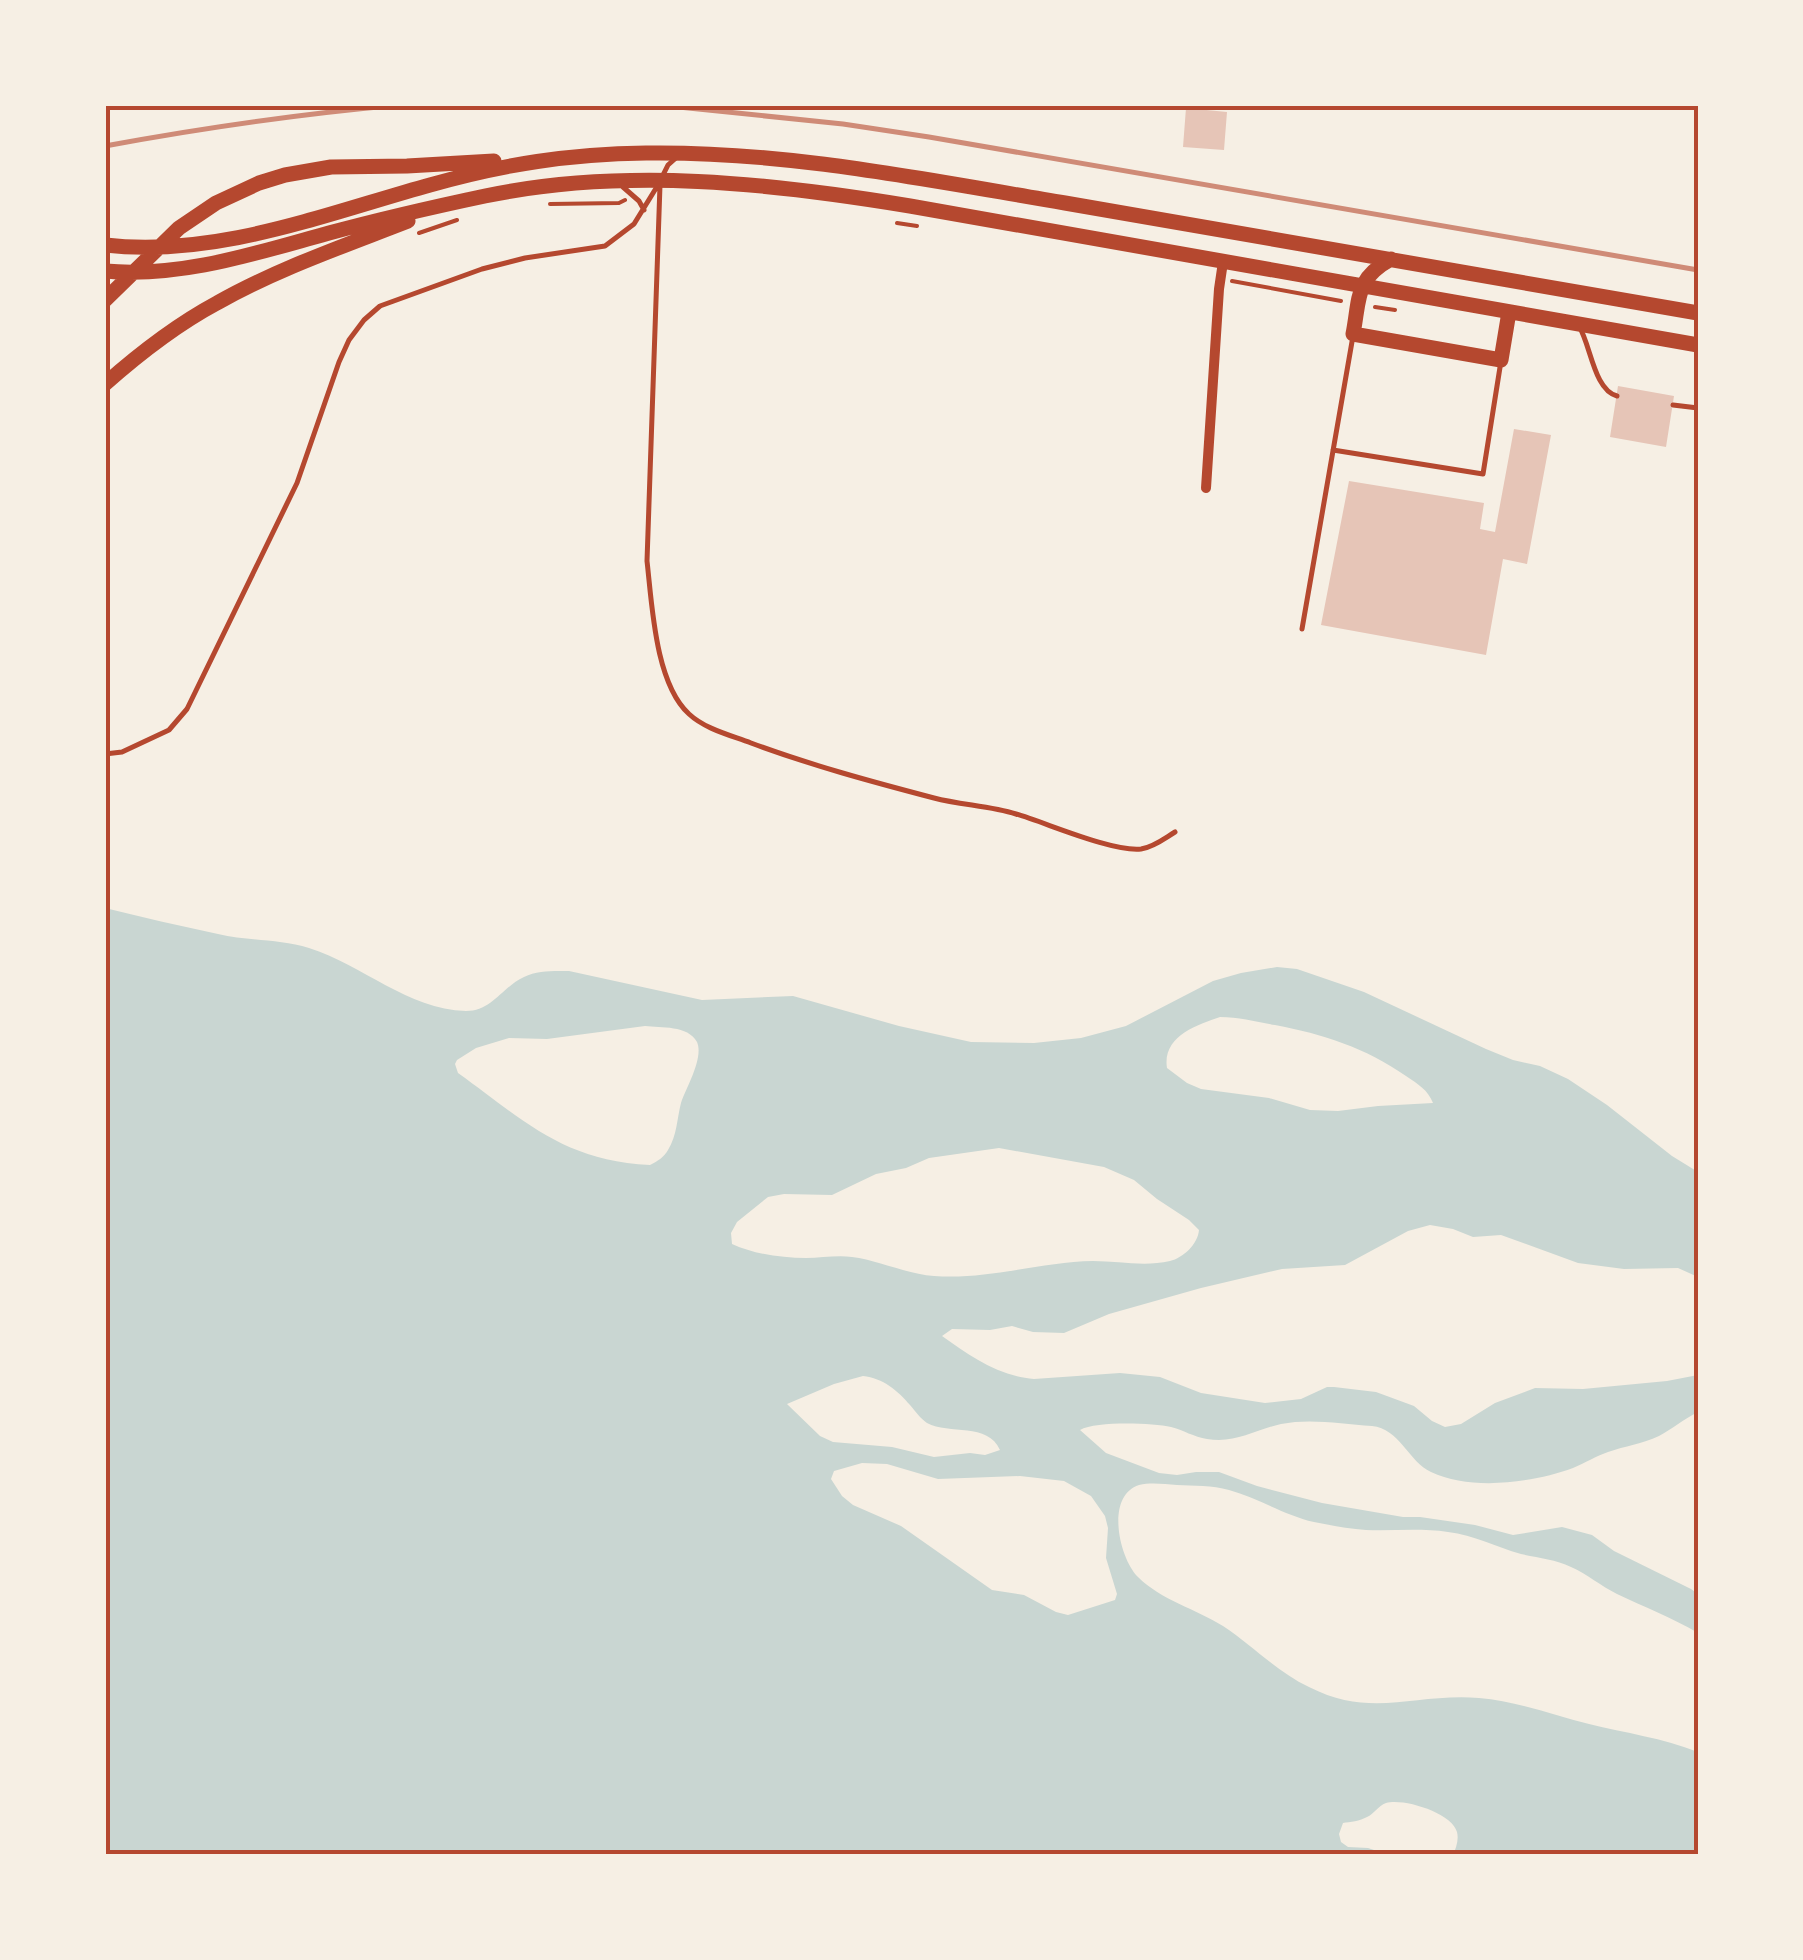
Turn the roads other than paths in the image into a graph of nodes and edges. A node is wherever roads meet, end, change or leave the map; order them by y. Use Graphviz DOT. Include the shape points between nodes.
graph roads {
  1 [pos="684,152"];
  2 [pos="563,156"];
  3 [pos="616,182"];
  4 [pos="660,182"];
  5 [pos="449,204"];
  6 [pos="644,210"];
  7 [pos="105,245"];
  8 [pos="1391,258"];
  9 [pos="1223,262"];
  10 [pos="105,271"];
  11 [pos="1362,286"];
  12 [pos="105,300"];
  13 [pos="1508,312"];
  14 [pos="1698,312"];
  15 [pos="1578,324"];
  16 [pos="1353,334"];
  17 [pos="1698,346"];
  18 [pos="1501,360"];
  19 [pos="105,384"];
  20 [pos="1617,396"];
  21 [pos="1673,405"];
  22 [pos="1698,408"];
  23 [pos="1333,450"];
  24 [pos="1206,488"];
  25 [pos="1302,629"];
  26 [pos="105,754"];
  27 [pos="1175,832"];
  1 -- 2 [label="main road"];
  1 -- 4 [label="lane"];
  1 -- 8 [label="main road" via="861,169"];
  2 -- 7 [label="main road" via="256,233 176,247"];
  2 -- 12 [label="main road" via="332,167 272,179 192,218"];
  3 -- 4 [label="main road"];
  3 -- 5 [label="main road" via="530,188"];
  3 -- 6 [label="lane"];
  4 -- 6 [label="lane"];
  4 -- 9 [label="main road" via="864,199"];
  4 -- 27 [label="lane" via="648,561 662,660 679,702 710,727 773,751 937,799 1012,812 1114,846 1140,849"];
  5 -- 10 [label="main road" via="208,265"];
  5 -- 19 [label="main road" via="219,302"];
  6 -- 26 [label="lane" via="605,246 482,269 380,306 364,320 338,362 298,483 187,709 169,730"];
  8 -- 11 [label="main road"];
  8 -- 14 [label="main road"];
  9 -- 11 [label="main road"];
  9 -- 24 [label="street"];
  11 -- 13 [label="main road"];
  11 -- 16 [label="main road"];
  13 -- 15 [label="main road"];
  13 -- 18 [label="main road"];
  15 -- 17 [label="main road"];
  15 -- 20 [label="lane" via="1601,384"];
  16 -- 18 [label="main road"];
  16 -- 23 [label="lane"];
  18 -- 23 [label="lane" via="1483,474"];
  21 -- 22 [label="lane"];
  23 -- 25 [label="lane"];
}
